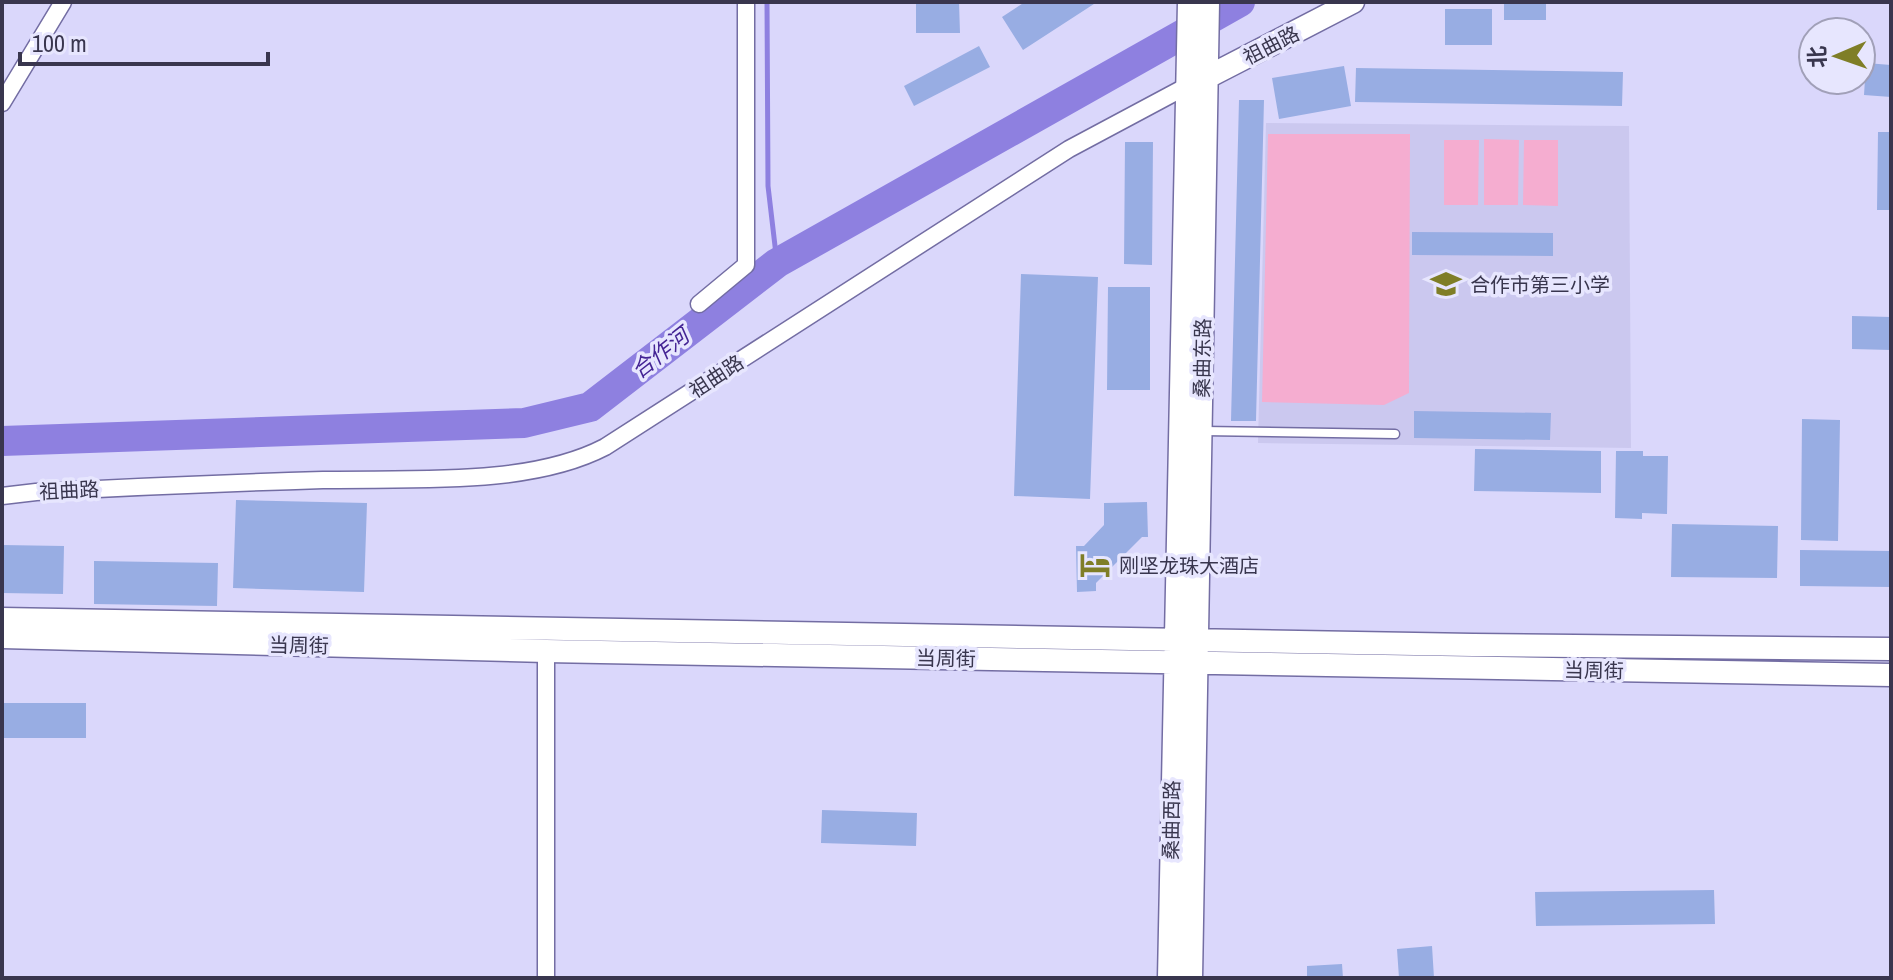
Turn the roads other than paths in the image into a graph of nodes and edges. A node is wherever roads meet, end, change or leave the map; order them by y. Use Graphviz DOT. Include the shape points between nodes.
graph roads {
  1 [pos="63,2"];
  2 [pos="746,2"];
  3 [pos="1189,2"];
  4 [pos="1208,2"];
  5 [pos="1353,2"];
  6 [pos="1197,70"];
  7 [pos="2,103"];
  8 [pos="699,304"];
  9 [pos="1200,431"];
  10 [pos="1395,434"];
  11 [pos="2,496"];
  12 [pos="2,619"];
  13 [pos="2,637"];
  14 [pos="1186,639"];
  15 [pos="1891,649"];
  16 [pos="546,651"];
  17 [pos="1185,663"];
  18 [pos="1891,675"];
  19 [pos="546,978"];
  20 [pos="1169,978"];
  21 [pos="1191,978"];
  1 -- 7 [label="street"];
  2 -- 8 [label="street" via="746,265"];
  3 -- 6 [label="main road"];
  4 -- 6 [label="main road"];
  5 -- 6 [label="main road, 祖曲路"];
  6 -- 9 [label="main road, 桑曲东路"];
  6 -- 11 [label="street, 祖曲路" via="605,447 566,464 474,476"];
  6 -- 14 [label="main road, 桑曲东路"];
  9 -- 10 [label="lane"];
  9 -- 14 [label="main road, 桑曲东路"];
  12 -- 14 [label="main road, 当周街"];
  13 -- 16 [label="main road, 当周街"];
  14 -- 15 [label="main road, 当周街"];
  14 -- 17 [label="main road, 桑曲东路"];
  16 -- 17 [label="main road, 当周街"];
  16 -- 19 [label="street"];
  17 -- 18 [label="main road, 当周街"];
  17 -- 20 [label="main road, 桑曲西路"];
  17 -- 21 [label="main road, 桑曲西路"];
}
